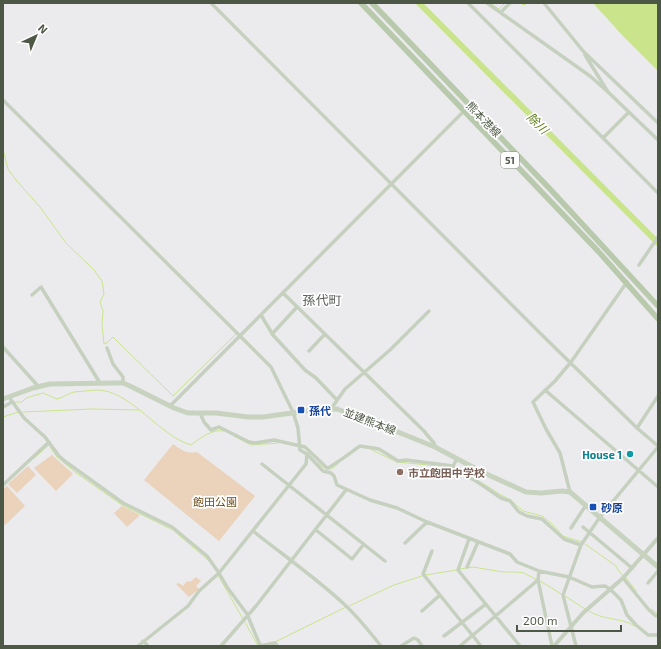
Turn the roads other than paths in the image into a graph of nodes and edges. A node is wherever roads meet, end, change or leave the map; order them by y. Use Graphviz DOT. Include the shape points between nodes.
graph roads {
  1 [pos="211,3"];
  2 [pos="361,3"];
  3 [pos="372,3"];
  4 [pos="468,3"];
  5 [pos="487,3"];
  6 [pos="510,3"];
  7 [pos="544,3"];
  8 [pos="501,12"];
  9 [pos="410,43"];
  10 [pos="404,48"];
  11 [pos="583,51"];
  12 [pos="608,92"];
  13 [pos="3,100"];
  14 [pos="470,106"];
  15 [pos="464,111"];
  16 [pos="629,112"];
  17 [pos="658,123"];
  18 [pos="603,138"];
  19 [pos="658,140"];
  20 [pos="392,185"];
  21 [pos="550,190"];
  22 [pos="658,193"];
  23 [pos="544,196"];
  24 [pos="656,240"];
  25 [pos="639,266"];
  26 [pos="632,276"];
  27 [pos="627,282"];
  28 [pos="283,293"];
  29 [pos="32,295"];
  30 [pos="658,306"];
  31 [pos="297,308"];
  32 [pos="429,311"];
  33 [pos="262,314"];
  34 [pos="658,319"];
  35 [pos="272,334"];
  36 [pos="325,334"];
  37 [pos="240,336"];
  38 [pos="3,347"];
  39 [pos="107,348"];
  40 [pos="309,351"];
  41 [pos="570,362"];
  42 [pos="364,373"];
  43 [pos="123,383"];
  44 [pos="100,384"];
  45 [pos="38,386"];
  46 [pos="545,390"];
  47 [pos="658,396"];
  48 [pos="6,398"];
  49 [pos="337,400"];
  50 [pos="13,403"];
  51 [pos="170,406"];
  52 [pos="3,407"];
  53 [pos="331,408"];
  54 [pos="293,412"];
  55 [pos="200,413"];
  56 [pos="638,428"];
  57 [pos="49,442"];
  58 [pos="299,445"];
  59 [pos="434,447"];
  60 [pos="658,447"];
  61 [pos="307,454"];
  62 [pos="457,459"];
  63 [pos="262,464"];
  64 [pos="453,466"];
  65 [pos="639,470"];
  66 [pos="3,485"];
  67 [pos="290,486"];
  68 [pos="658,487"];
  69 [pos="346,490"];
  70 [pos="570,492"];
  71 [pos="586,505"];
  72 [pos="327,514"];
  73 [pos="600,517"];
  74 [pos="427,522"];
  75 [pos="583,527"];
  76 [pos="571,528"];
  77 [pos="316,530"];
  78 [pos="253,531"];
  79 [pos="590,532"];
  80 [pos="658,538"];
  81 [pos="468,539"];
  82 [pos="478,542"];
  83 [pos="404,543"];
  84 [pos="364,544"];
  85 [pos="581,545"];
  86 [pos="432,551"];
  87 [pos="644,555"];
  88 [pos="291,561"];
  89 [pos="386,561"];
  90 [pos="467,567"];
  91 [pos="658,567"];
  92 [pos="632,568"];
  93 [pos="540,571"];
  94 [pos="658,571"];
  95 [pos="220,573"];
  96 [pos="568,577"];
  97 [pos="623,578"];
  98 [pos="538,580"];
  99 [pos="648,583"];
  100 [pos="610,589"];
  101 [pos="440,595"];
  102 [pos="486,604"];
  103 [pos="422,611"];
  104 [pos="247,614"];
  105 [pos="658,615"];
  106 [pos="496,616"];
  107 [pos="462,623"];
  108 [pos="571,627"];
  109 [pos="658,635"];
  110 [pos="444,636"];
  111 [pos="472,636"];
  112 [pos="143,641"];
  113 [pos="138,646"];
  114 [pos="148,646"];
  115 [pos="221,646"];
  116 [pos="277,646"];
  117 [pos="380,646"];
  118 [pos="401,646"];
  119 [pos="422,646"];
  120 [pos="460,646"];
  121 [pos="481,646"];
  122 [pos="519,646"];
  123 [pos="553,646"];
  124 [pos="576,646"];
  1 -- 20 [label="street"];
  2 -- 10 [label="main road, 熊本港線 / 51"];
  3 -- 9 [label="main road, 熊本港線 / 51"];
  4 -- 18 [label="street"];
  5 -- 8 [label="street"];
  6 -- 8 [label="street"];
  7 -- 11 [label="street"];
  8 -- 12 [label="street" via="590,76"];
  9 -- 10 [label="main road"];
  9 -- 14 [label="main road, 熊本港線 / 51"];
  10 -- 15 [label="main road, 熊本港線 / 51"];
  11 -- 12 [label="street"];
  11 -- 17 [label="street"];
  12 -- 16 [label="street"];
  13 -- 37 [label="street"];
  14 -- 15 [label="main road"];
  14 -- 21 [label="main road, 熊本港線 / 51"];
  15 -- 20 [label="street"];
  15 -- 23 [label="main road, 熊本港線 / 51"];
  16 -- 18 [label="street"];
  16 -- 19 [label="street"];
  18 -- 22 [label="street"];
  20 -- 28 [label="street"];
  20 -- 41 [label="street"];
  21 -- 23 [label="main road"];
  21 -- 26 [label="main road, 熊本港線 / 51"];
  23 -- 27 [label="main road, 熊本港線 / 51"];
  24 -- 25 [label="street"];
  26 -- 27 [label="street"];
  26 -- 30 [label="main road, 熊本港線 / 51"];
  27 -- 34 [label="main road, 熊本港線 / 51"];
  27 -- 41 [label="street"];
  28 -- 31 [label="street"];
  28 -- 33 [label="street"];
  29 -- 44 [label="street" via="41,287"];
  31 -- 35 [label="street"];
  31 -- 36 [label="street"];
  32 -- 42 [label="street"];
  33 -- 35 [label="street"];
  33 -- 37 [label="street"];
  35 -- 49 [label="street"];
  36 -- 40 [label="street"];
  36 -- 42 [label="street"];
  37 -- 51 [label="street"];
  37 -- 54 [label="street" via="271,367"];
  38 -- 45 [label="street"];
  39 -- 43 [label="street"];
  41 -- 46 [label="street"];
  41 -- 56 [label="street"];
  42 -- 49 [label="street" via="345,389"];
  42 -- 59 [label="street" via="423,430 434,443"];
  43 -- 44 [label="main road, 並建熊本線"];
  43 -- 51 [label="main road, 並建熊本線"];
  44 -- 45 [label="main road, 並建熊本線"];
  45 -- 48 [label="main road, 並建熊本線"];
  46 -- 65 [label="street"];
  46 -- 70 [label="street" via="533,402 560,453"];
  47 -- 56 [label="street"];
  48 -- 50 [label="street"];
  49 -- 53 [label="street"];
  50 -- 52 [label="street"];
  50 -- 57 [label="street" via="24,418"];
  51 -- 55 [label="main road, 並建熊本線" via="182,411"];
  53 -- 54 [label="main road, 並建熊本線"];
  53 -- 59 [label="main road, 並建熊本線"];
  54 -- 55 [label="main road, 並建熊本線" via="248,417"];
  54 -- 58 [label="street" via="298,428"];
  55 -- 58 [label="street" via="211,430 219,427 254,443 274,440"];
  56 -- 60 [label="street"];
  57 -- 66 [label="street"];
  57 -- 95 [label="street" via="59,456 108,493 172,527 208,556"];
  58 -- 61 [label="street" via="300,450"];
  58 -- 64 [label="street" via="327,468 360,446 379,449 398,461"];
  59 -- 62 [label="main road, 並建熊本線"];
  60 -- 65 [label="street"];
  61 -- 67 [label="street" via="306,464"];
  61 -- 69 [label="street" via="324,471 334,476 337,485"];
  62 -- 64 [label="street"];
  62 -- 70 [label="main road, 並建熊本線" via="526,492"];
  63 -- 67 [label="street"];
  64 -- 85 [label="street" via="454,470 510,501 519,512 542,519 560,537"];
  65 -- 68 [label="street"];
  65 -- 73 [label="street"];
  67 -- 72 [label="street"];
  67 -- 78 [label="street"];
  69 -- 72 [label="street"];
  69 -- 74 [label="street"];
  70 -- 71 [label="main road"];
  71 -- 73 [label="main road"];
  71 -- 76 [label="street"];
  72 -- 77 [label="street"];
  72 -- 84 [label="street"];
  73 -- 79 [label="street"];
  73 -- 87 [label="main road"];
  74 -- 81 [label="street"];
  74 -- 83 [label="street"];
  75 -- 79 [label="street"];
  77 -- 84 [label="street" via="352,559"];
  77 -- 88 [label="street"];
  78 -- 88 [label="street"];
  78 -- 95 [label="street"];
  79 -- 85 [label="street"];
  79 -- 92 [label="street"];
  80 -- 87 [label="street"];
  81 -- 82 [label="street"];
  81 -- 102 [label="street" via="458,570"];
  82 -- 90 [label="street"];
  82 -- 93 [label="street" via="510,554 517,562"];
  84 -- 89 [label="street"];
  85 -- 96 [label="street"];
  86 -- 101 [label="street" via="422,574"];
  87 -- 91 [label="main road"];
  87 -- 92 [label="street"];
  88 -- 104 [label="street"];
  88 -- 117 [label="street" via="343,603"];
  92 -- 97 [label="street"];
  93 -- 96 [label="street"];
  93 -- 98 [label="street"];
  94 -- 99 [label="street"];
  95 -- 104 [label="street"];
  95 -- 112 [label="street" via="199,591 188,606"];
  96 -- 100 [label="street" via="592,587 605,586"];
  96 -- 108 [label="street" via="563,595"];
  97 -- 100 [label="street"];
  97 -- 105 [label="street" via="649,610"];
  98 -- 106 [label="street"];
  98 -- 123 [label="street"];
  100 -- 108 [label="street"];
  100 -- 109 [label="street" via="621,600 627,616 634,624 648,634"];
  101 -- 103 [label="street"];
  101 -- 107 [label="street"];
  102 -- 106 [label="street"];
  102 -- 107 [label="street"];
  104 -- 115 [label="street"];
  104 -- 116 [label="street" via="260,645 275,643"];
  106 -- 111 [label="street"];
  106 -- 122 [label="street"];
  107 -- 110 [label="street"];
  107 -- 111 [label="street"];
  108 -- 123 [label="street"];
  108 -- 124 [label="street"];
  111 -- 120 [label="street"];
  111 -- 121 [label="street"];
  112 -- 113 [label="street"];
  112 -- 114 [label="street"];
  118 -- 119 [label="street" via="414,638"];
}
